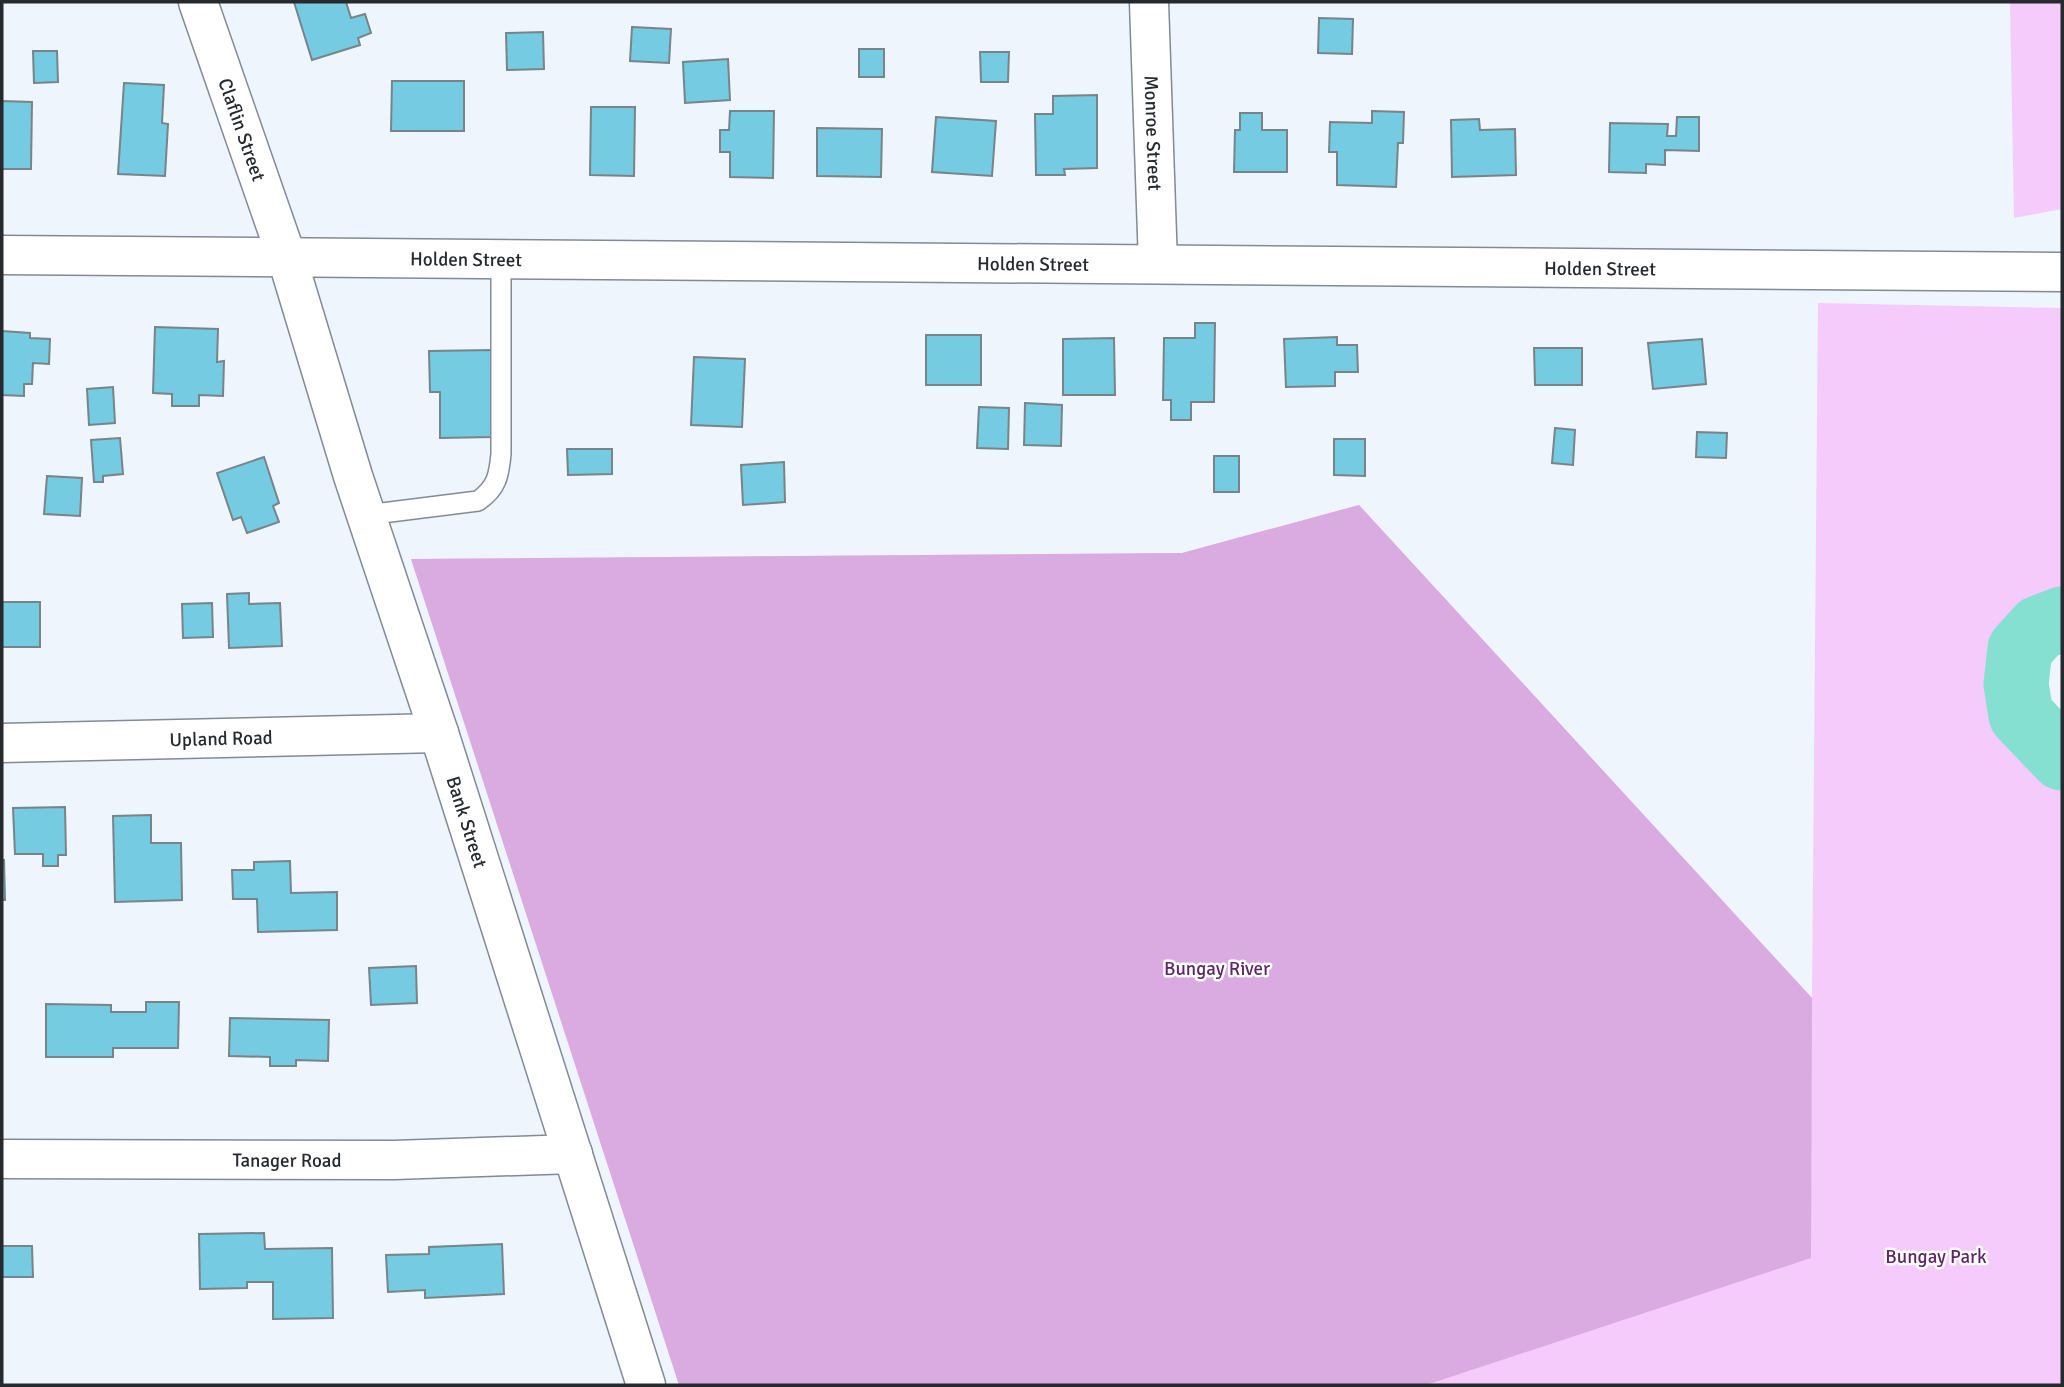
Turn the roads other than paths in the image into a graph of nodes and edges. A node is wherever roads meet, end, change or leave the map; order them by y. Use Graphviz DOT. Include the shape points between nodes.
graph roads {
  1 [pos="198,2"];
  2 [pos="1149,2"];
  3 [pos="2,255"];
  4 [pos="287,258"];
  5 [pos="501,260"];
  6 [pos="1158,264"];
  7 [pos="2062,272"];
  8 [pos="366,515"];
  9 [pos="439,733"];
  10 [pos="2,743"];
  11 [pos="573,1154"];
  12 [pos="2,1159"];
  13 [pos="646,1385"];
  1 -- 4 [label="street, Claflin Street"];
  2 -- 6 [label="street, Monroe Street"];
  3 -- 4 [label="street, Holden Street"];
  4 -- 5 [label="street, Holden Street"];
  4 -- 8 [label="street, Bank Street"];
  5 -- 6 [label="street, Holden Street"];
  5 -- 8 [label="lane" via="498,481 478,501"];
  6 -- 7 [label="street, Holden Street"];
  8 -- 9 [label="street, Bank Street"];
  9 -- 10 [label="street, Upland Road"];
  9 -- 11 [label="street, Bank Street"];
  11 -- 12 [label="street, Tanager Road" via="394,1160"];
  11 -- 13 [label="street, Bank Street"];
}
